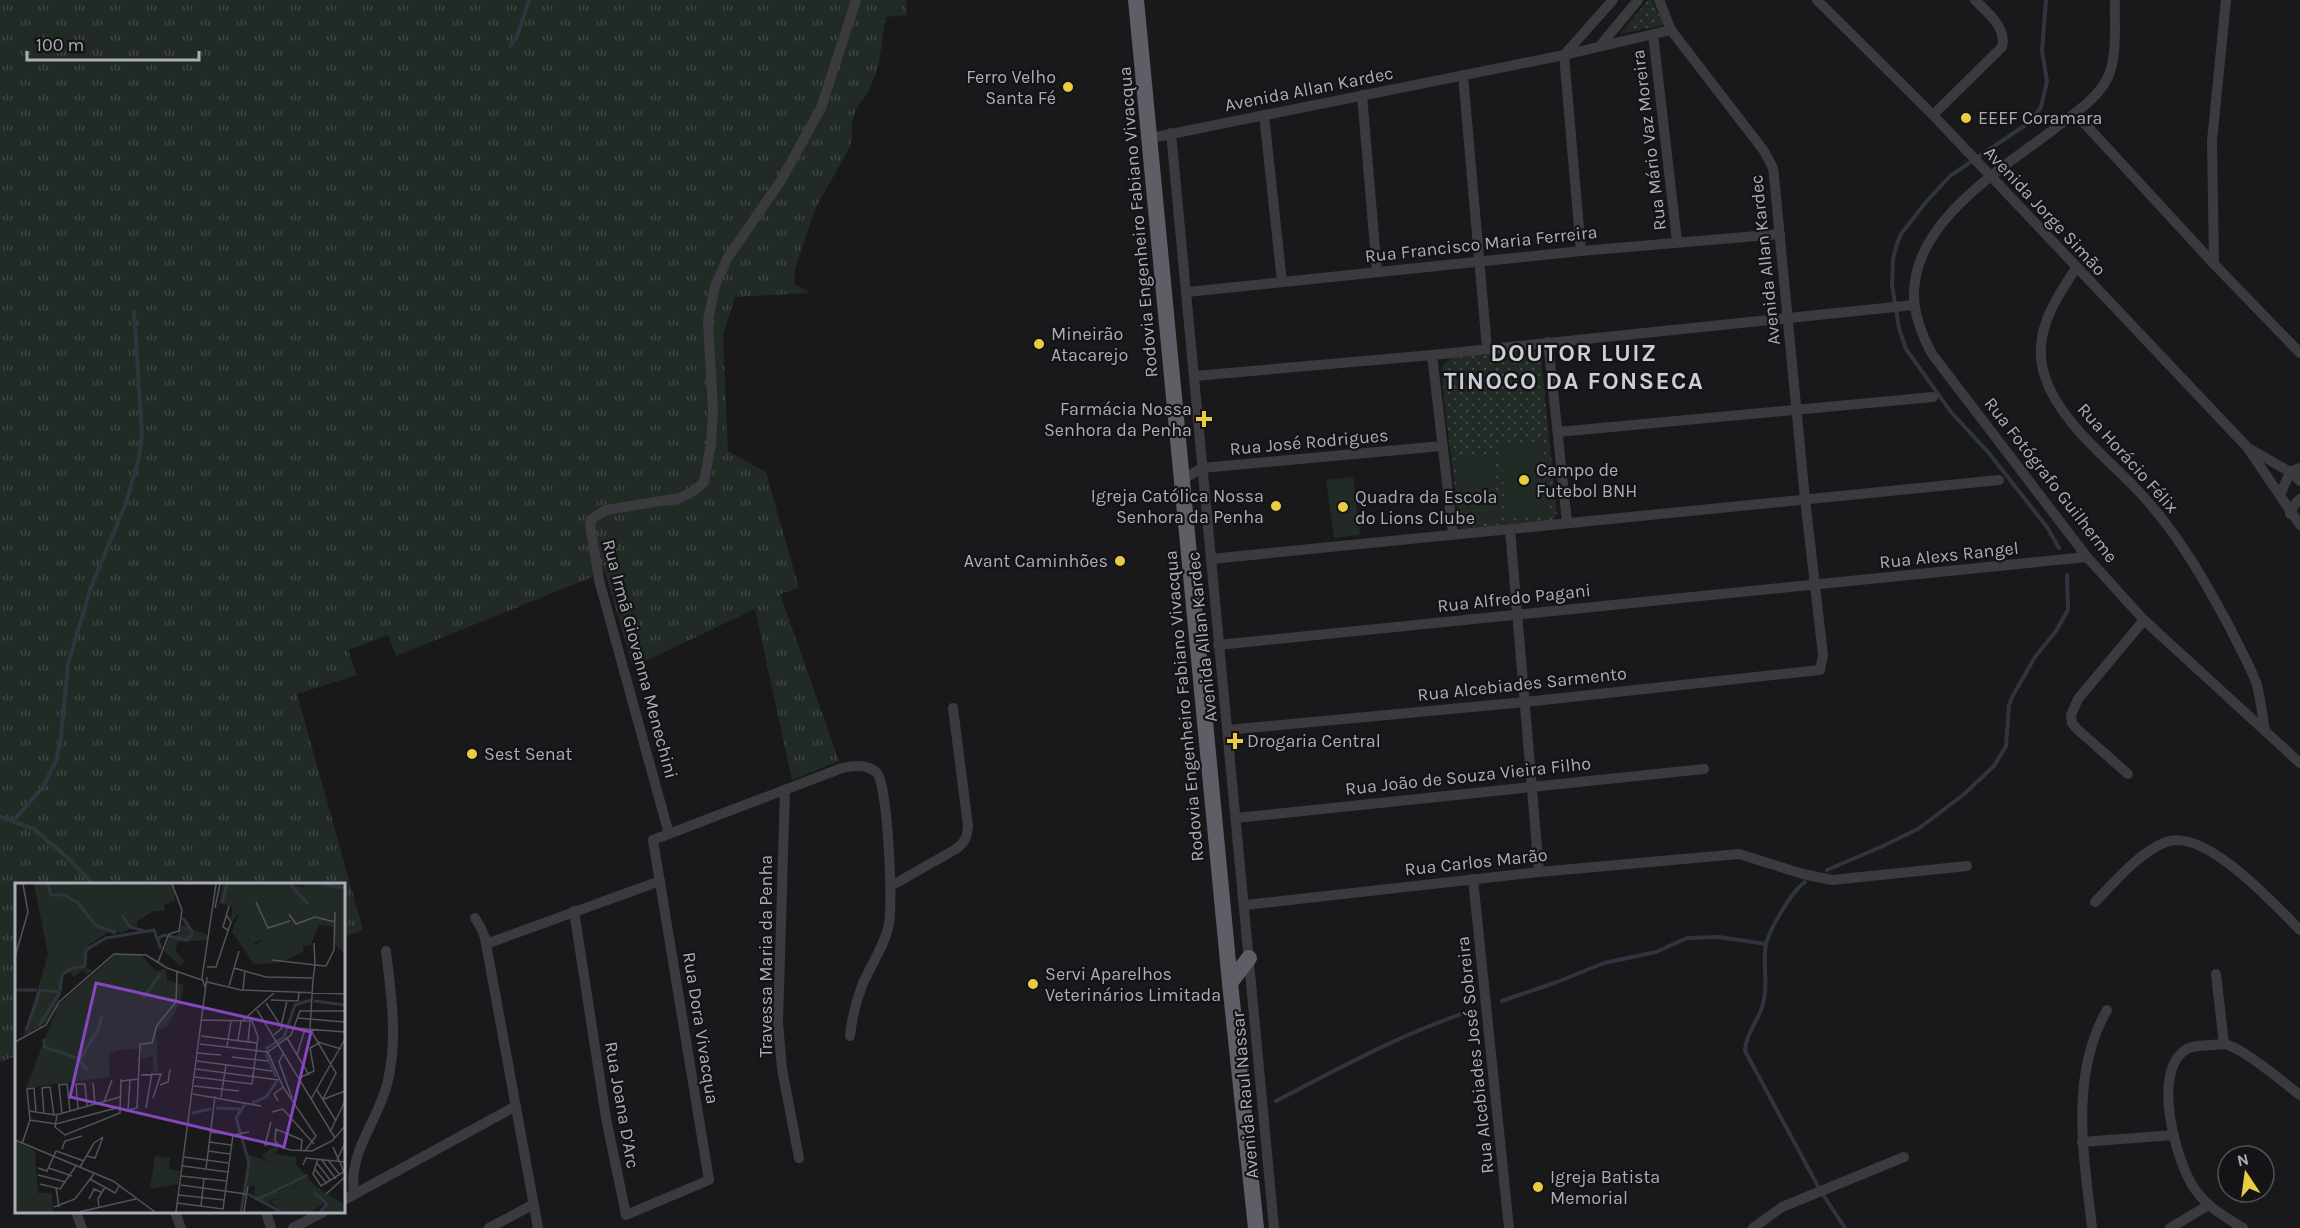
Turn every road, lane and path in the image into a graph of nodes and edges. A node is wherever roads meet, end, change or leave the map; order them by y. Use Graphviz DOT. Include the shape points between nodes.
graph roads {
  1 [pos="856,0"];
  2 [pos="1136,0"];
  3 [pos="1613,0"];
  4 [pos="1638,0"];
  5 [pos="1659,0"];
  6 [pos="1817,0"];
  7 [pos="2115,0"];
  8 [pos="2226,0"];
  9 [pos="1977,1"];
  10 [pos="1671,30"];
  11 [pos="1653,34"];
  12 [pos="1599,46"];
  13 [pos="1564,55"];
  14 [pos="1463,75"];
  15 [pos="1362,95"];
  16 [pos="2075,113"];
  17 [pos="1264,115"];
  18 [pos="1933,115"];
  19 [pos="1171,134"];
  20 [pos="1151,138"];
  21 [pos="1990,178"];
  22 [pos="1780,234"];
  23 [pos="1677,242"];
  24 [pos="1581,250"];
  25 [pos="1480,260"];
  26 [pos="2214,264"];
  27 [pos="2076,268"];
  28 [pos="1377,272"];
  29 [pos="1282,282"];
  30 [pos="1187,292"];
  31 [pos="1909,306"];
  32 [pos="1788,318"];
  33 [pos="1548,342"];
  34 [pos="1487,349"];
  35 [pos="2300,353"];
  36 [pos="1432,355"];
  37 [pos="1195,376"];
  38 [pos="1933,397"];
  39 [pos="1797,409"];
  40 [pos="1558,432"];
  41 [pos="1442,447"];
  42 [pos="2247,447"];
  43 [pos="1202,468"];
  44 [pos="2295,470"];
  45 [pos="1182,480"];
  46 [pos="1999,480"];
  47 [pos="2300,481"];
  48 [pos="2280,495"];
  49 [pos="1805,499"];
  50 [pos="2300,499"];
  51 [pos="2290,514"];
  52 [pos="1568,522"];
  53 [pos="2300,525"];
  54 [pos="1510,529"];
  55 [pos="1453,534"];
  56 [pos="2087,556"];
  57 [pos="1212,559"];
  58 [pos="1814,585"];
  59 [pos="1517,614"];
  60 [pos="2144,620"];
  61 [pos="1218,645"];
  62 [pos="1820,670"];
  63 [pos="1525,702"];
  64 [pos="953,708"];
  65 [pos="1228,729"];
  66 [pos="2265,730"];
  67 [pos="2300,763"];
  68 [pos="1704,769"];
  69 [pos="2128,774"];
  70 [pos="1532,785"];
  71 [pos="785,790"];
  72 [pos="1236,818"];
  73 [pos="669,834"];
  74 [pos="1967,866"];
  75 [pos="1539,872"];
  76 [pos="1473,879"];
  77 [pos="660,881"];
  78 [pos="891,886"];
  79 [pos="2095,902"];
  80 [pos="1245,905"];
  81 [pos="573,912"];
  82 [pos="475,918"];
  83 [pos="2300,930"];
  84 [pos="486,944"];
  85 [pos="386,951"];
  86 [pos="1249,958"];
  87 [pos="2216,974"];
  88 [pos="1230,983"];
  89 [pos="2107,1010"];
  90 [pos="850,1036"];
  91 [pos="2224,1044"];
  92 [pos="2300,1095"];
  93 [pos="516,1106"];
  94 [pos="2174,1135"];
  95 [pos="2082,1142"];
  96 [pos="1904,1157"];
  97 [pos="799,1158"];
  98 [pos="709,1180"];
  99 [pos="354,1194"];
  100 [pos="345,1199"];
  101 [pos="534,1204"];
  102 [pos="2207,1206"];
  103 [pos="76,1213"];
  104 [pos="175,1213"];
  105 [pos="266,1213"];
  106 [pos="321,1213"];
  107 [pos="82,1228"];
  108 [pos="181,1228"];
  109 [pos="271,1228"];
  110 [pos="293,1228"];
  111 [pos="489,1228"];
  112 [pos="538,1228"];
  113 [pos="1256,1228"];
  114 [pos="1274,1228"];
  115 [pos="1509,1228"];
  116 [pos="1753,1228"];
  117 [pos="2092,1228"];
  118 [pos="2170,1228"];
  119 [pos="2243,1228"];
  1 -- 73 [label="street, Rua Irmã Giovanna Menechini" via="821,108 780,182 728,256 715,286 708,321 713,410 704,482 680,498 606,510 590,524 599,580"];
  2 -- 20 [label="highway, Rodovia Engenheiro Fabiano Vivacqua"];
  3 -- 13 [label="street"];
  4 -- 12 [label="street"];
  5 -- 10 [label="street"];
  6 -- 18 [label="street, Avenida Jorge Simão"];
  7 -- 16 [label="street, Rua Fotógrafo Guilherme" via="2113,63 2108,78 2094,98"];
  8 -- 26 [label="street" via="2212,141"];
  9 -- 18 [label="street" via="2000,27 2003,42 1998,52"];
  10 -- 11 [label="street, Avenida Allan Kardec"];
  10 -- 22 [label="street, Avenida Allan Kardec" via="1770,160"];
  11 -- 12 [label="street, Avenida Allan Kardec"];
  11 -- 23 [label="street, Rua Mário Vaz Moreira"];
  12 -- 13 [label="street, Avenida Allan Kardec"];
  13 -- 14 [label="street, Avenida Allan Kardec"];
  13 -- 24 [label="street"];
  14 -- 15 [label="street, Avenida Allan Kardec"];
  14 -- 25 [label="street"];
  15 -- 17 [label="street, Avenida Allan Kardec"];
  15 -- 28 [label="street"];
  16 -- 21 [label="street, Rua Fotógrafo Guilherme"];
  16 -- 26 [label="street"];
  17 -- 19 [label="street, Avenida Allan Kardec"];
  17 -- 29 [label="street"];
  18 -- 21 [label="street, Avenida Jorge Simão"];
  19 -- 20 [label="street, Avenida Allan Kardec"];
  19 -- 30 [label="street, Avenida Allan Kardec"];
  20 -- 45 [label="highway, Rodovia Engenheiro Fabiano Vivacqua"];
  21 -- 27 [label="street, Avenida Jorge Simão"];
  21 -- 31 [label="street, Rua Fotógrafo Guilherme" via="1955,207 1935,232 1922,257"];
  22 -- 23 [label="street, Rua Francisco Maria Ferreira"];
  22 -- 32 [label="street, Avenida Allan Kardec"];
  23 -- 24 [label="street, Rua Francisco Maria Ferreira"];
  24 -- 25 [label="street, Rua Francisco Maria Ferreira"];
  25 -- 28 [label="street, Rua Francisco Maria Ferreira"];
  25 -- 34 [label="street"];
  26 -- 35 [label="street"];
  27 -- 42 [label="street, Avenida Jorge Simão"];
  27 -- 66 [label="street, Rua Horácio Félix" via="2051,307 2043,329 2040,353 2044,376 2074,425 2144,497 2205,581 2257,686"];
  28 -- 29 [label="street, Rua Francisco Maria Ferreira"];
  29 -- 30 [label="street, Rua Francisco Maria Ferreira"];
  30 -- 37 [label="street, Avenida Allan Kardec"];
  31 -- 32 [label="street"];
  31 -- 56 [label="street, Rua Fotógrafo Guilherme" via="1932,354"];
  32 -- 33 [label="street"];
  32 -- 39 [label="street, Avenida Allan Kardec"];
  33 -- 34 [label="street"];
  33 -- 40 [label="street"];
  34 -- 36 [label="street"];
  36 -- 37 [label="street"];
  36 -- 41 [label="street"];
  37 -- 43 [label="street, Avenida Allan Kardec"];
  38 -- 39 [label="street"];
  39 -- 40 [label="street"];
  39 -- 49 [label="street, Avenida Allan Kardec"];
  40 -- 52 [label="street"];
  41 -- 43 [label="street, Rua José Rodrigues"];
  41 -- 55 [label="street"];
  42 -- 44 [label="street, Avenida Jorge Simão"];
  42 -- 48 [label="street, Avenida Jorge Simão"];
  43 -- 45 [label="street, Rua José Rodrigues"];
  43 -- 57 [label="street, Avenida Allan Kardec"];
  44 -- 47 [label="street, Avenida Jorge Simão"];
  44 -- 48 [label="street"];
  45 -- 88 [label="highway, Rodovia Engenheiro Fabiano Vivacqua"];
  46 -- 49 [label="street"];
  48 -- 51 [label="street, Avenida Jorge Simão"];
  49 -- 52 [label="street"];
  49 -- 58 [label="street, Avenida Allan Kardec"];
  50 -- 51 [label="street"];
  51 -- 53 [label="street, Avenida Jorge Simão"];
  52 -- 54 [label="street"];
  54 -- 55 [label="street"];
  54 -- 59 [label="street"];
  55 -- 57 [label="street"];
  56 -- 58 [label="street, Rua Alexs Rangel"];
  56 -- 60 [label="street, Rua Fotógrafo Guilherme"];
  57 -- 61 [label="street, Avenida Allan Kardec"];
  58 -- 59 [label="street, Rua Alfredo Pagani"];
  58 -- 62 [label="street, Avenida Allan Kardec" via="1823,655"];
  59 -- 61 [label="street, Rua Alfredo Pagani"];
  59 -- 63 [label="street"];
  60 -- 66 [label="street, Rua Fotógrafo Guilherme"];
  60 -- 69 [label="street" via="2078,699 2071,715 2072,723"];
  61 -- 65 [label="street, Avenida Allan Kardec"];
  62 -- 63 [label="street, Rua Alcebiades Sarmento"];
  63 -- 65 [label="street, Rua Alcebiades Sarmento"];
  63 -- 70 [label="street"];
  64 -- 78 [label="street" via="968,836 956,849"];
  65 -- 72 [label="street, Avenida Allan Kardec"];
  66 -- 67 [label="street, Rua Fotógrafo Guilherme"];
  68 -- 70 [label="street, Rua João de Souza Vieira Filho"];
  70 -- 72 [label="street, Rua João de Souza Vieira Filho"];
  70 -- 75 [label="street"];
  71 -- 73 [label="street"];
  71 -- 78 [label="street" via="852,766 877,774 883,789"];
  71 -- 97 [label="street, Travessa Maria da Penha" via="778,1022 782,1068"];
  72 -- 80 [label="street, Avenida Allan Kardec"];
  73 -- 77 [label="street, Rua Dora Vivacqua" via="653,840"];
  74 -- 75 [label="street, Rua Carlos Marão" via="1832,880 1740,855"];
  75 -- 76 [label="street, Rua Carlos Marão"];
  76 -- 80 [label="street, Rua Carlos Marão"];
  76 -- 115 [label="street, Rua Alcebiades José Sobreira"];
  77 -- 81 [label="street"];
  77 -- 98 [label="street, Rua Dora Vivacqua"];
  78 -- 90 [label="street" via="889,924 853,1010"];
  79 -- 83 [label="street" via="2154,849 2165,842 2188,841 2202,846 2265,893"];
  80 -- 86 [label="street, Avenida Allan Kardec"];
  81 -- 84 [label="street"];
  81 -- 98 [label="street, Rua Joana D'Arc" via="626,1215"];
  82 -- 84 [label="street"];
  84 -- 93 [label="street"];
  85 -- 99 [label="street" via="394,1030 389,1078 355,1160"];
  86 -- 88 [label="highway"];
  86 -- 114 [label="street, Avenida Raul Nassar"];
  87 -- 91 [label="street"];
  88 -- 113 [label="highway, Rodovia Engenheiro Fabiano Vivacqua"];
  89 -- 95 [label="street" via="2088,1059"];
  91 -- 92 [label="street"];
  91 -- 94 [label="street" via="2193,1046 2173,1063 2169,1092"];
  93 -- 99 [label="street"];
  93 -- 101 [label="street"];
  94 -- 95 [label="street"];
  94 -- 102 [label="street" via="2184,1168"];
  95 -- 117 [label="street"];
  96 -- 116 [label="street" via="1782,1207"];
  99 -- 100 [label="street"];
  101 -- 111 [label="street"];
  101 -- 112 [label="street"];
  102 -- 118 [label="street"];
  102 -- 119 [label="street"];
  103 -- 107 [label="street"];
  104 -- 108 [label="street"];
  105 -- 109 [label="street"];
  106 -- 110 [label="street"];
}
